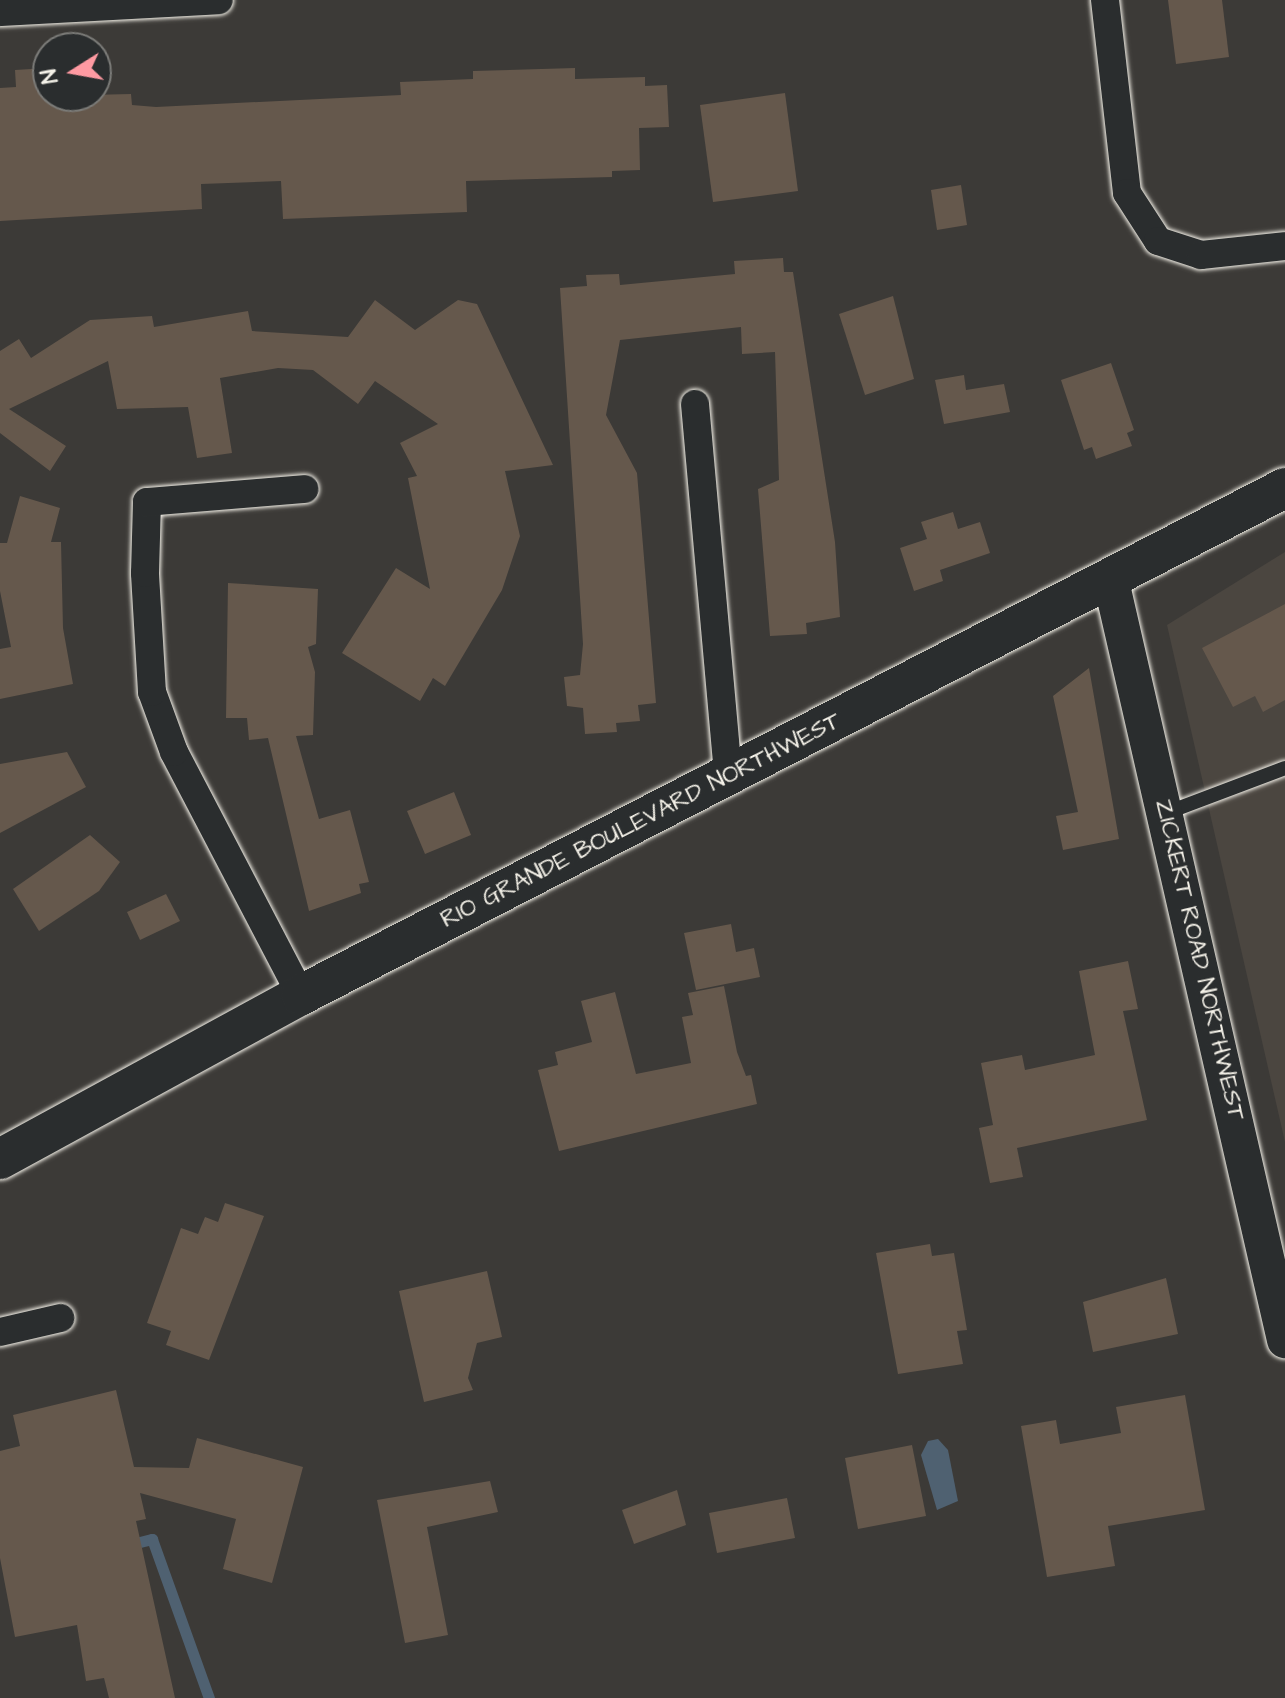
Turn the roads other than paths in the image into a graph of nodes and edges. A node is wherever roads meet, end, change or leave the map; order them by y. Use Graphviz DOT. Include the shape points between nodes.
graph roads {
  1 [pos="219,0"];
  2 [pos="1105,0"];
  3 [pos="94,4"];
  4 [pos="0,12"];
  5 [pos="1285,246"];
  6 [pos="695,404"];
  7 [pos="1285,488"];
  8 [pos="304,489"];
  9 [pos="1111,581"];
  10 [pos="1285,768"];
  11 [pos="728,776"];
  12 [pos="1166,813"];
  13 [pos="301,995"];
  14 [pos="0,1159"];
  15 [pos="60,1318"];
  16 [pos="0,1332"];
  17 [pos="1285,1340"];
  1 -- 3 [label="street"];
  2 -- 5 [label="street" via="1127,193 1158,241 1201,255"];
  3 -- 4 [label="street"];
  6 -- 11 [label="street"];
  7 -- 9 [label="main road, RIO GRANDE BOULEVARD NORTHWEST"];
  8 -- 13 [label="street" via="147,502 145,573 145,630 156,704 174,752"];
  9 -- 11 [label="main road, RIO GRANDE BOULEVARD NORTHWEST"];
  9 -- 12 [label="street, ZICKERT ROAD NORTHWEST"];
  10 -- 12 [label="lane"];
  11 -- 13 [label="main road, RIO GRANDE BOULEVARD NORTHWEST"];
  12 -- 17 [label="street, ZICKERT ROAD NORTHWEST"];
  13 -- 14 [label="main road, RIO GRANDE BOULEVARD NORTHWEST"];
  15 -- 16 [label="street"];
}
